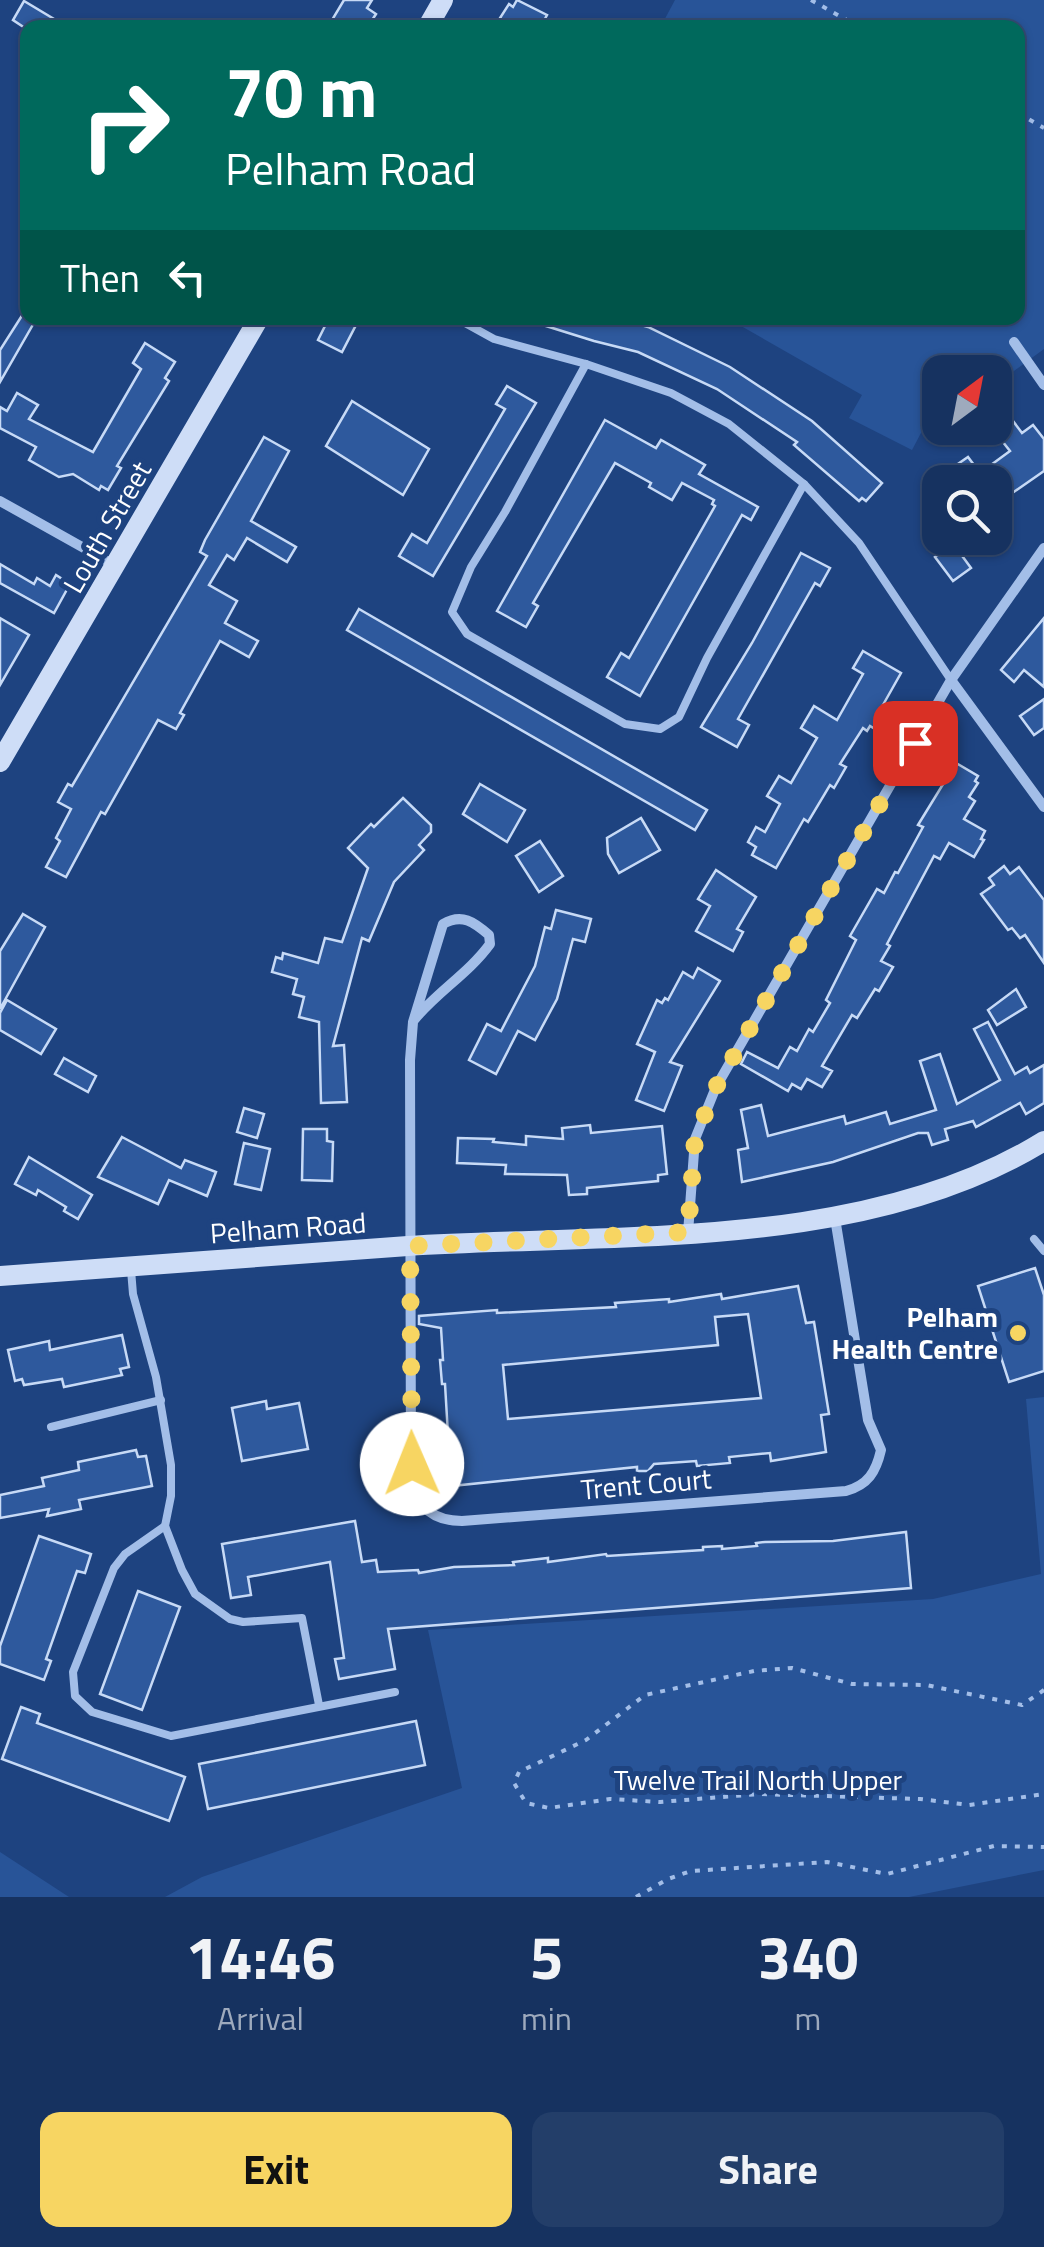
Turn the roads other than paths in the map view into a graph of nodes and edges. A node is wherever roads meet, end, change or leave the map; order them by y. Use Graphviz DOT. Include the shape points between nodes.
graph roads {
  1 [pos="255,325"];
  2 [pos="469,325"];
  3 [pos="1014,342"];
  4 [pos="586,364"];
  5 [pos="1044,385"];
  6 [pos="804,484"];
  7 [pos="0,500"];
  8 [pos="1044,548"];
  9 [pos="116,566"];
  10 [pos="951,680"];
  11 [pos="0,762"];
  12 [pos="1044,807"];
  13 [pos="414,1020"];
  14 [pos="1044,1141"];
  15 [pos="836,1218"];
  16 [pos="688,1232"];
  17 [pos="1034,1239"];
  18 [pos="410,1246"];
  19 [pos="1044,1251"];
  20 [pos="131,1267"];
  21 [pos="0,1276"];
  22 [pos="161,1400"];
  23 [pos="52,1428"];
  24 [pos="165,1526"];
  25 [pos="395,1692"];
  26 [pos="319,1705"];
  1 -- 9 [label="main road, Louth Street"];
  2 -- 4 [label="lane" via="494,339"];
  3 -- 5 [label="street"];
  4 -- 6 [label="lane" via="700,408"];
  4 -- 6 [label="lane" via="470,567 452,612 468,634 624,724 660,729 679,717"];
  6 -- 10 [label="lane" via="859,542"];
  7 -- 9 [label="street"];
  8 -- 10 [label="street"];
  9 -- 11 [label="main road, Louth Street"];
  10 -- 12 [label="street"];
  10 -- 16 [label="street" via="716,1087 695,1139"];
  13 -- 13 [label="street, Trent Court" via="490,944 478,925 464,918 443,924"];
  13 -- 18 [label="street, Trent Court"];
  14 -- 15 [label="main road, Pelham Road" via="950,1188"];
  15 -- 16 [label="main road, Pelham Road"];
  15 -- 18 [label="street, Trent Court" via="868,1420 881,1450 869,1479 846,1491 462,1521 424,1509 411,1482"];
  16 -- 18 [label="main road, Pelham Road"];
  17 -- 19 [label="lane"];
  18 -- 20 [label="main road, Pelham Road"];
  20 -- 21 [label="main road, Pelham Road"];
  20 -- 22 [label="lane"];
  22 -- 23 [label="lane"];
  22 -- 24 [label="lane" via="172,1480"];
  24 -- 26 [label="lane" via="192,1589 212,1608 243,1622 302,1618"];
  24 -- 26 [label="lane" via="114,1568 73,1672 80,1702 92,1712 170,1736"];
  25 -- 26 [label="lane"];
}
